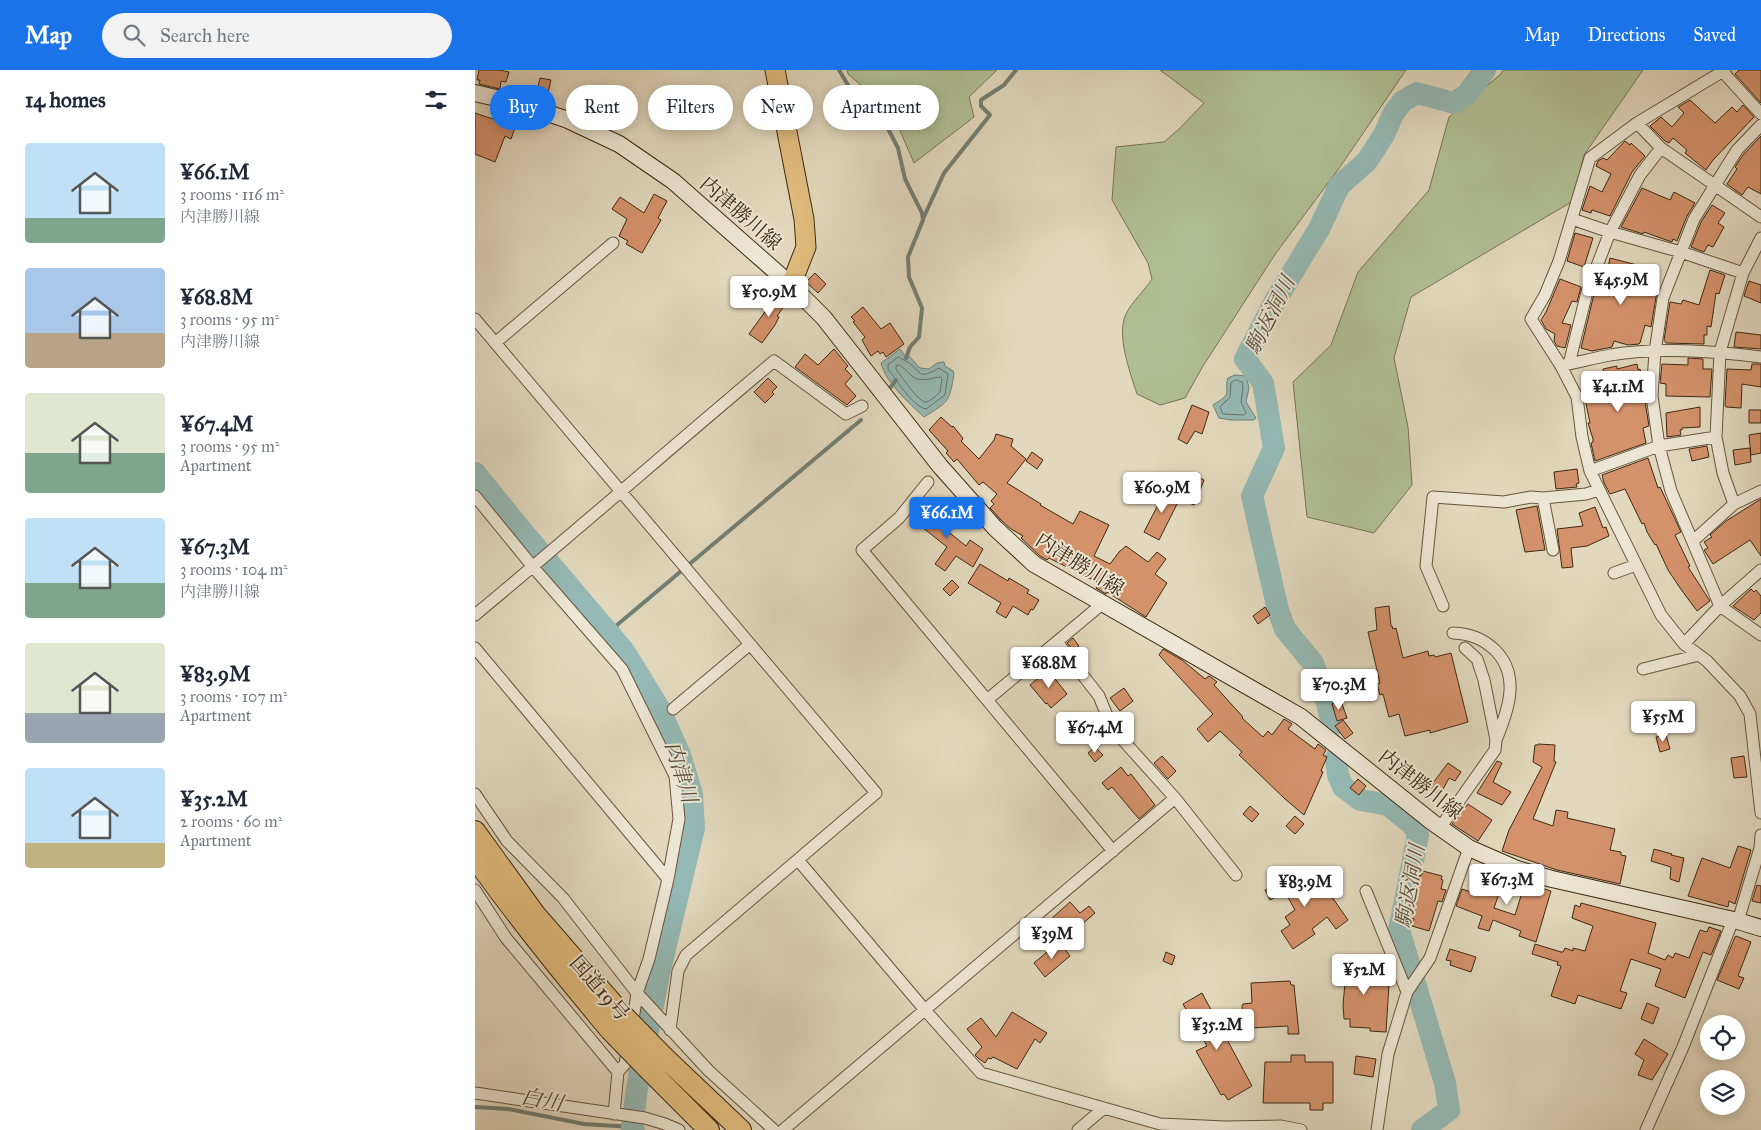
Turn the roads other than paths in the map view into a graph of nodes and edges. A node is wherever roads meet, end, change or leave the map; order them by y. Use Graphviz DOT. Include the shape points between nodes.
graph roads {
  1 [pos="775,70"];
  2 [pos="1724,71"];
  3 [pos="475,93"];
  4 [pos="1761,114"];
  5 [pos="1637,123"];
  6 [pos="1761,125"];
  7 [pos="1661,148"];
  8 [pos="1714,186"];
  9 [pos="1761,217"];
  10 [pos="1572,219"];
  11 [pos="1610,232"];
  12 [pos="1761,238"];
  13 [pos="613,243"];
  14 [pos="1681,252"];
  15 [pos="1743,273"];
  16 [pos="791,285"];
  17 [pos="475,319"];
  18 [pos="495,343"];
  19 [pos="1655,352"];
  20 [pos="1720,352"];
  21 [pos="1761,357"];
  22 [pos="1565,365"];
  23 [pos="862,406"];
  24 [pos="1716,437"];
  25 [pos="1659,446"];
  26 [pos="1590,471"];
  27 [pos="928,482"];
  28 [pos="1599,490"];
  29 [pos="1761,491"];
  30 [pos="620,492"];
  31 [pos="475,496"];
  32 [pos="1543,498"];
  33 [pos="1735,504"];
  34 [pos="1693,541"];
  35 [pos="1553,550"];
  36 [pos="1636,565"];
  37 [pos="533,567"];
  38 [pos="1761,570"];
  39 [pos="1614,573"];
  40 [pos="1102,604"];
  41 [pos="1443,606"];
  42 [pos="1720,606"];
  43 [pos="475,615"];
  44 [pos="1453,633"];
  45 [pos="1761,635"];
  46 [pos="1057,642"];
  47 [pos="1684,644"];
  48 [pos="749,645"];
  49 [pos="475,648"];
  50 [pos="1465,648"];
  51 [pos="1699,655"];
  52 [pos="1643,669"];
  53 [pos="987,700"];
  54 [pos="673,709"];
  55 [pos="1496,740"];
  56 [pos="475,794"];
  57 [pos="1175,798"];
  58 [pos="1761,813"];
  59 [pos="1440,828"];
  60 [pos="475,831"];
  61 [pos="1761,835"];
  62 [pos="1469,848"];
  63 [pos="1113,851"];
  64 [pos="475,858"];
  65 [pos="798,860"];
  66 [pos="1236,875"];
  67 [pos="668,879"];
  68 [pos="475,890"];
  69 [pos="1366,891"];
  70 [pos="1735,921"];
  71 [pos="1761,928"];
  72 [pos="1407,992"];
  73 [pos="641,996"];
  74 [pos="925,1010"];
  75 [pos="616,1022"];
  76 [pos="671,1030"];
  77 [pos="656,1063"];
  78 [pos="618,1072"];
  79 [pos="475,1093"];
  80 [pos="1104,1108"];
  81 [pos="617,1114"];
  82 [pos="1223,1129"];
  83 [pos="679,1130"];
  84 [pos="709,1130"];
  85 [pos="741,1130"];
  86 [pos="774,1130"];
  87 [pos="783,1130"];
  88 [pos="1078,1130"];
  89 [pos="1301,1130"];
  90 [pos="1377,1130"];
  91 [pos="1646,1130"];
  1 -- 16 [label="main road" via="804,219 806,246"];
  2 -- 4 [label="street"];
  2 -- 5 [label="street"];
  3 -- 16 [label="main road, 内津勝川線" via="569,120 619,144 673,182"];
  5 -- 7 [label="street"];
  5 -- 10 [label="street" via="1590,158"];
  6 -- 8 [label="street" via="1737,150"];
  7 -- 8 [label="street"];
  7 -- 11 [label="street" via="1640,174"];
  8 -- 9 [label="street"];
  8 -- 14 [label="street" via="1694,219"];
  10 -- 11 [label="street"];
  10 -- 22 [label="street" via="1545,295 1531,318"];
  11 -- 14 [label="street"];
  11 -- 22 [label="street" via="1587,292"];
  12 -- 15 [label="street"];
  13 -- 18 [label="street"];
  14 -- 15 [label="street"];
  14 -- 19 [label="street" via="1663,298"];
  15 -- 20 [label="street"];
  16 -- 40 [label="main road, 内津勝川線" via="824,318 940,466 995,528 1034,564"];
  17 -- 18 [label="street"];
  18 -- 30 [label="street"];
  19 -- 20 [label="street"];
  19 -- 22 [label="street" via="1611,355"];
  19 -- 25 [label="street" via="1652,396"];
  20 -- 21 [label="street"];
  20 -- 24 [label="street"];
  22 -- 26 [label="street" via="1577,397"];
  23 -- 30 [label="street" via="845,414 774,361"];
  24 -- 25 [label="street"];
  24 -- 33 [label="street" via="1723,473"];
  25 -- 26 [label="street"];
  25 -- 34 [label="street" via="1671,491"];
  26 -- 28 [label="street"];
  27 -- 53 [label="street" via="899,518 862,550"];
  28 -- 32 [label="street"];
  28 -- 36 [label="street"];
  29 -- 33 [label="street"];
  30 -- 37 [label="street"];
  30 -- 48 [label="street"];
  31 -- 37 [label="street"];
  32 -- 35 [label="street"];
  32 -- 41 [label="street" via="1504,502 1433,497 1426,566"];
  33 -- 34 [label="street"];
  34 -- 42 [label="street"];
  36 -- 39 [label="street"];
  36 -- 47 [label="street" via="1661,615"];
  37 -- 43 [label="street"];
  37 -- 67 [label="street" via="622,669 675,776 679,820"];
  38 -- 42 [label="street"];
  40 -- 46 [label="street"];
  40 -- 59 [label="main road, 内津勝川線" via="1301,717"];
  42 -- 45 [label="street"];
  42 -- 47 [label="street"];
  44 -- 55 [label="street" via="1479,637 1501,656 1508,669 1511,685 1506,716"];
  46 -- 53 [label="street"];
  46 -- 57 [label="street" via="1099,696 1112,728"];
  47 -- 51 [label="street"];
  48 -- 54 [label="street"];
  48 -- 65 [label="street" via="876,793"];
  49 -- 67 [label="street"];
  50 -- 55 [label="street" via="1477,659"];
  51 -- 52 [label="street"];
  51 -- 58 [label="street" via="1740,696 1750,714"];
  53 -- 63 [label="street"];
  55 -- 59 [label="street" via="1495,750"];
  56 -- 73 [label="street" via="507,841 563,898"];
  57 -- 63 [label="street"];
  57 -- 66 [label="street"];
  59 -- 62 [label="main road, 内津勝川線"];
  60 -- 75 [label="highway, 国道19号"];
  61 -- 70 [label="street" via="1760,848"];
  62 -- 70 [label="main road, 内津勝川線" via="1517,869 1552,879"];
  62 -- 72 [label="street" via="1430,958"];
  63 -- 74 [label="street"];
  64 -- 75 [label="highway, 国道19号" via="562,973"];
  65 -- 74 [label="street"];
  65 -- 76 [label="street" via="685,955 678,970"];
  67 -- 73 [label="street"];
  68 -- 78 [label="street" via="506,938"];
  69 -- 72 [label="street"];
  70 -- 71 [label="main road, 内津勝川線"];
  70 -- 91 [label="street"];
  72 -- 90 [label="street" via="1388,1054"];
  73 -- 76 [label="street"];
  73 -- 78 [label="street" via="636,1004 625,1064"];
  74 -- 80 [label="street" via="981,1073"];
  74 -- 87 [label="street"];
  75 -- 77 [label="highway, 国道19号, bridge"];
  76 -- 86 [label="street" via="709,1072"];
  77 -- 84 [label="highway, 国道19号"];
  77 -- 85 [label="highway, 国道19号"];
  78 -- 81 [label="street"];
  79 -- 81 [label="street"];
  80 -- 82 [label="street" via="1160,1124"];
  80 -- 88 [label="street"];
  81 -- 83 [label="street" via="645,1118"];
  82 -- 89 [label="street" via="1281,1126"];
}
